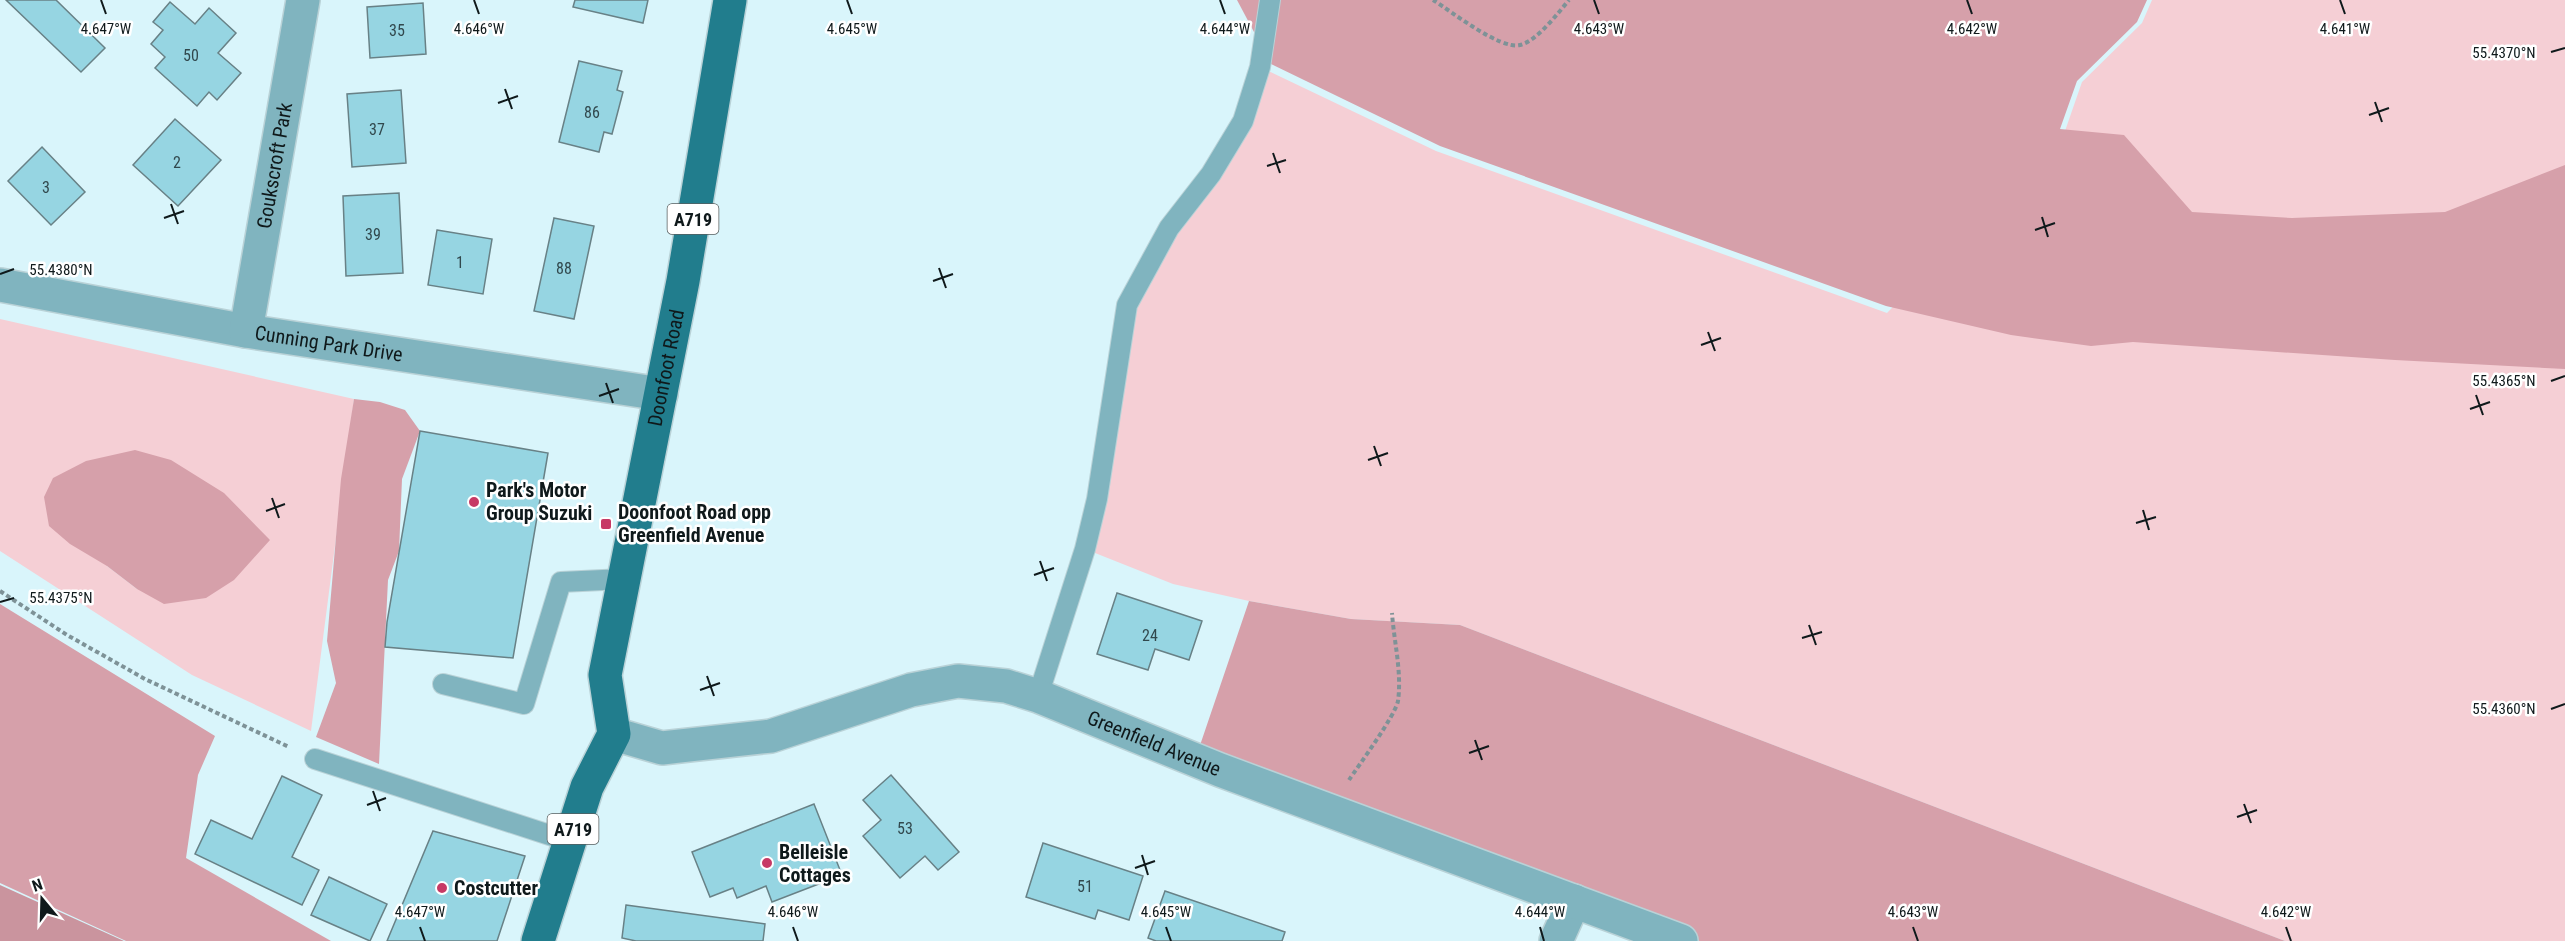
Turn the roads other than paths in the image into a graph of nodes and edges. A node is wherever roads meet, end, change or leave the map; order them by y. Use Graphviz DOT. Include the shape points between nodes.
graph roads {
  1 [pos="303,0"];
  2 [pos="730,0"];
  3 [pos="1270,0"];
  4 [pos="0,285"];
  5 [pos="246,331"];
  6 [pos="661,394"];
  7 [pos="624,579"];
  8 [pos="443,684"];
  9 [pos="1038,696"];
  10 [pos="614,734"];
  11 [pos="315,759"];
  12 [pos="568,841"];
  13 [pos="1574,901"];
  14 [pos="540,935"];
  15 [pos="1556,941"];
  16 [pos="1682,941"];
  1 -- 5 [label="street, Goukscroft Park"];
  2 -- 6 [label="main road, Doonfoot Road / A719"];
  3 -- 9 [label="lane" via="1260,67 1243,121 1211,174 1168,228 1127,305 1097,499"];
  4 -- 5 [label="street, Cunning Park Drive"];
  5 -- 6 [label="street, Cunning Park Drive"];
  6 -- 7 [label="main road, Doonfoot Road / A719"];
  7 -- 8 [label="lane" via="561,582 524,704"];
  7 -- 10 [label="main road, Doonfoot Road / A719" via="605,675"];
  9 -- 10 [label="street, Greenfield Avenue" via="1006,686 958,681 912,690 771,736 662,748"];
  9 -- 13 [label="street, Greenfield Avenue" via="1220,770"];
  10 -- 12 [label="main road, A719" via="587,787"];
  11 -- 12 [label="lane"];
  12 -- 14 [label="main road, A719"];
  13 -- 15 [label="street"];
  13 -- 16 [label="street, Greenfield Avenue"];
}
